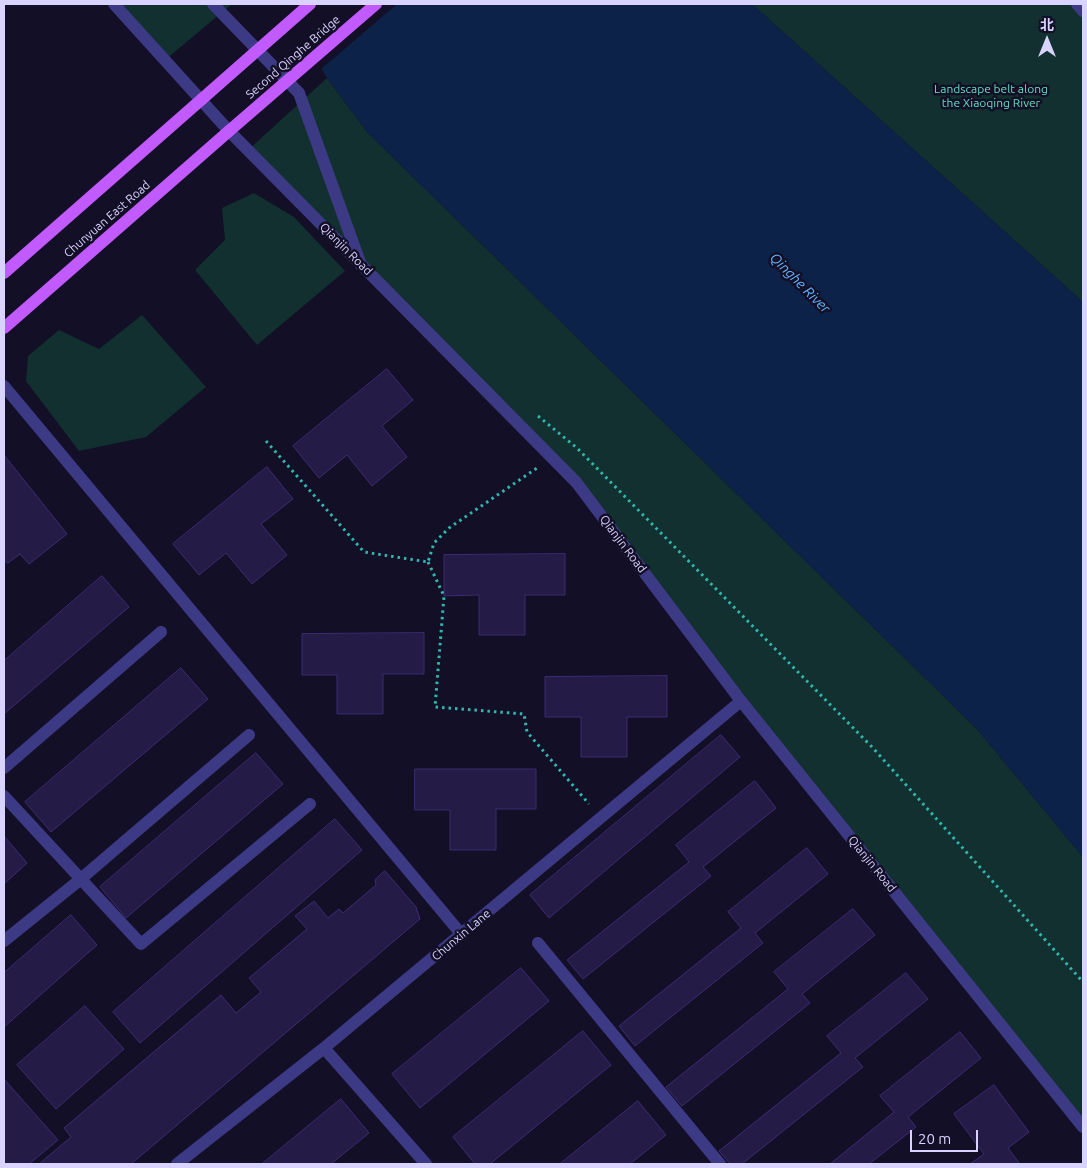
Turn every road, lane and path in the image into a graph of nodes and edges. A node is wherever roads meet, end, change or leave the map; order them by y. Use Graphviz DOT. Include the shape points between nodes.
graph roads {
  1 [pos="114,4"];
  2 [pos="213,4"];
  3 [pos="310,4"];
  4 [pos="376,4"];
  5 [pos="1077,4"];
  6 [pos="1083,11"];
  7 [pos="202,99"];
  8 [pos="229,131"];
  9 [pos="361,265"];
  10 [pos="4,274"];
  11 [pos="4,328"];
  12 [pos="4,386"];
  13 [pos="531,410"];
  14 [pos="266,441"];
  15 [pos="552,458"];
  16 [pos="428,562"];
  17 [pos="160,632"];
  18 [pos="741,701"];
  19 [pos="249,735"];
  20 [pos="4,768"];
  21 [pos="4,796"];
  22 [pos="310,804"];
  23 [pos="601,818"];
  24 [pos="80,878"];
  25 [pos="462,935"];
  26 [pos="4,941"];
  27 [pos="538,943"];
  28 [pos="1083,982"];
  29 [pos="324,1048"];
  30 [pos="1083,1127"];
  31 [pos="177,1164"];
  32 [pos="426,1164"];
  33 [pos="720,1164"];
  1 -- 7 [label="street, Qianjin Road"];
  2 -- 9 [label="street" via="299,93"];
  3 -- 7 [label="main road, bridge"];
  4 -- 8 [label="main road, Second Qinghe Bridge, bridge"];
  5 -- 6 [label="street"];
  7 -- 8 [label="street, Qianjin Road"];
  7 -- 10 [label="main road"];
  8 -- 9 [label="street, Qianjin Road"];
  8 -- 11 [label="main road, Chunyuan East Road"];
  9 -- 15 [label="street, Qianjin Road"];
  12 -- 25 [label="street"];
  13 -- 28 [label="path" via="577,448 872,747"];
  14 -- 16 [label="path" via="364,552"];
  15 -- 16 [label="path" via="449,528 434,543"];
  15 -- 18 [label="street, Qianjin Road" via="576,482"];
  16 -- 23 [label="path" via="444,596 435,707 524,714 528,732"];
  17 -- 20 [label="street"];
  18 -- 23 [label="street, Chunxin Lane"];
  18 -- 30 [label="street, Qianjin Road"];
  19 -- 24 [label="street"];
  21 -- 24 [label="street"];
  22 -- 24 [label="street" via="141,944"];
  23 -- 25 [label="street, Chunxin Lane"];
  24 -- 26 [label="street"];
  25 -- 29 [label="street, Chunxin Lane"];
  27 -- 33 [label="street"];
  29 -- 31 [label="street, Chunxin Lane"];
  29 -- 32 [label="street"];
}
